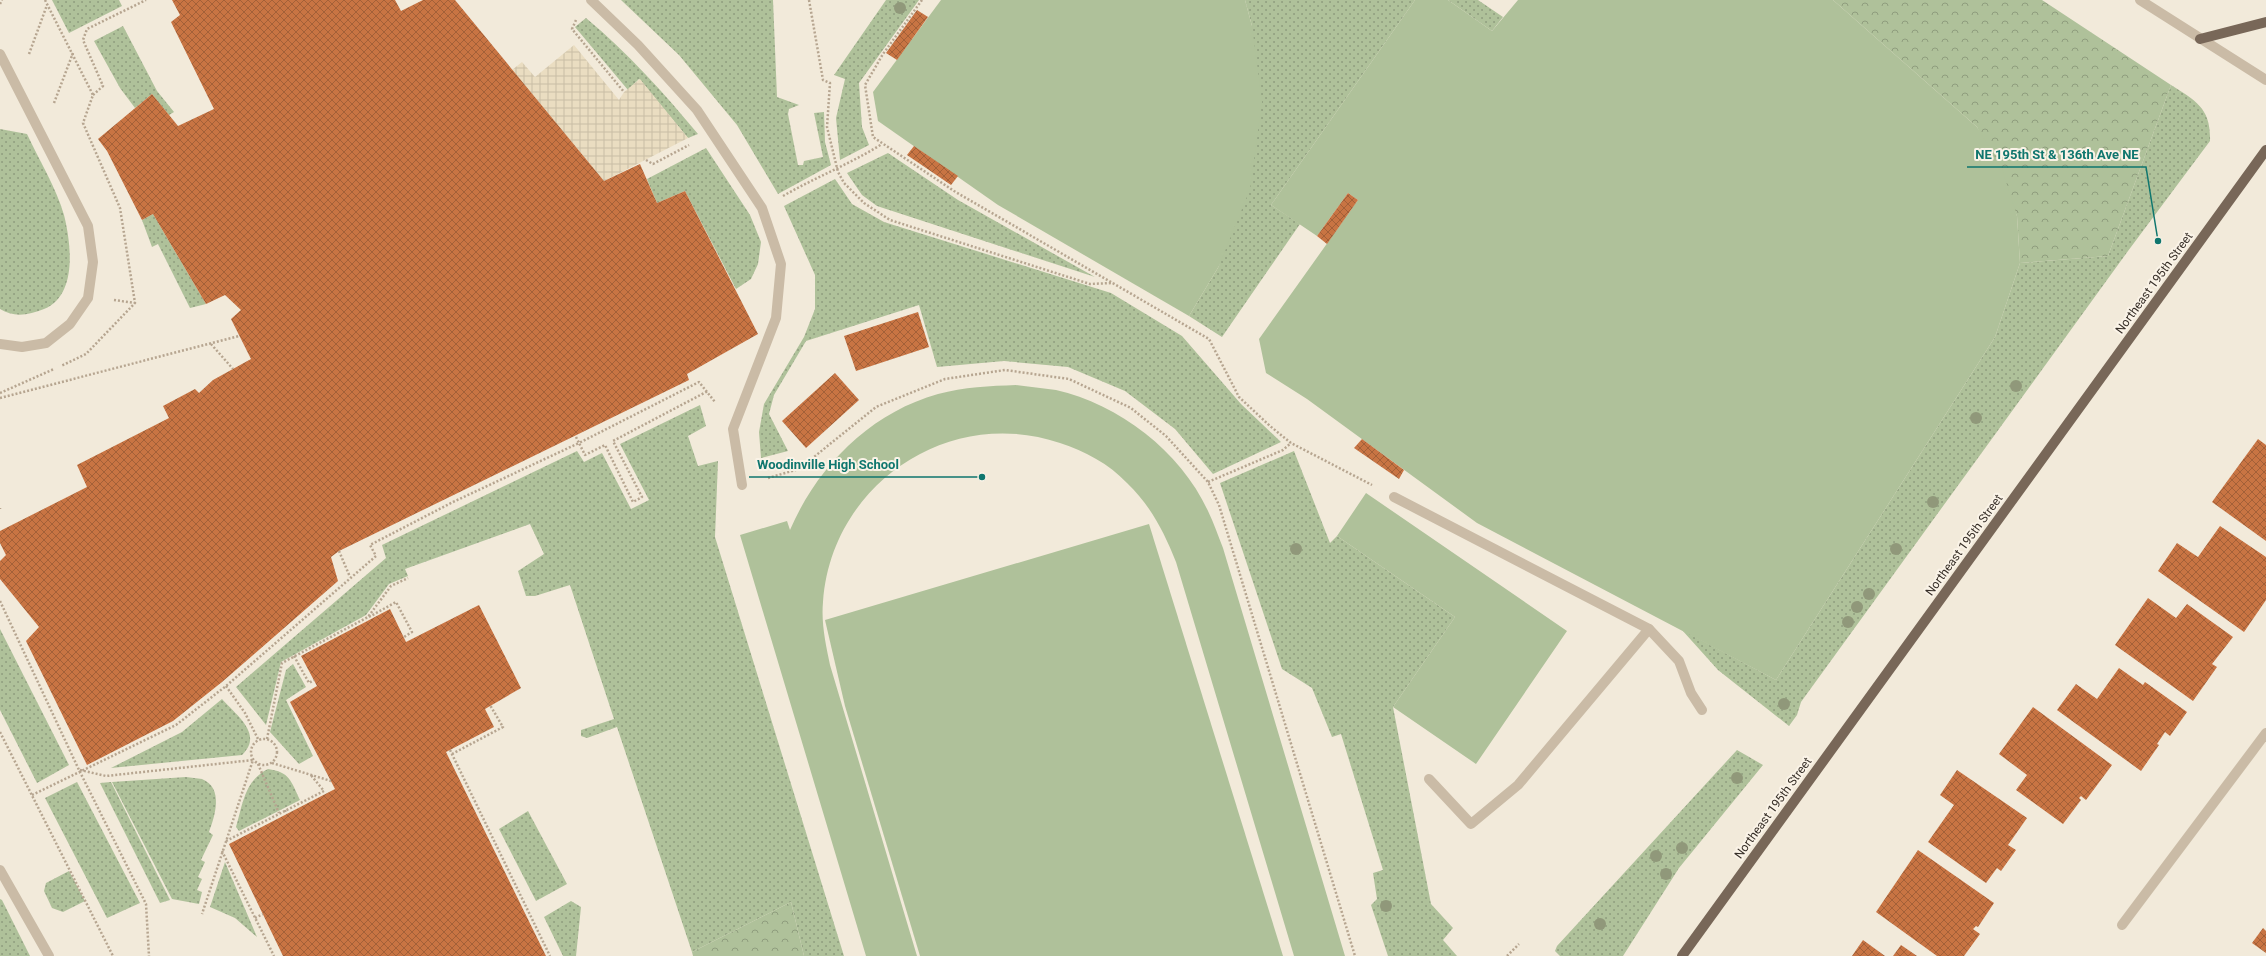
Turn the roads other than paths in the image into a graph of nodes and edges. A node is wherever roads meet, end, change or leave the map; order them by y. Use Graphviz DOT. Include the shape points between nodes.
graph roads {
  1 [pos="591,0"];
  2 [pos="2140,0"];
  3 [pos="2266,22"];
  4 [pos="2200,39"];
  5 [pos="0,54"];
  6 [pos="2266,80"];
  7 [pos="2266,150"];
  8 [pos="0,344"];
  9 [pos="742,485"];
  10 [pos="1394,497"];
  11 [pos="1649,629"];
  12 [pos="1702,710"];
  13 [pos="2266,733"];
  14 [pos="1429,780"];
  15 [pos="0,870"];
  16 [pos="2122,925"];
  17 [pos="49,956"];
  18 [pos="1682,956"];
  1 -- 9 [label="street" via="638,45 697,110 762,208 781,264 776,318 733,429"];
  2 -- 4 [label="street"];
  3 -- 4 [label="main road"];
  4 -- 6 [label="street"];
  5 -- 8 [label="street" via="88,226 93,262 88,298 70,324 46,343 22,347"];
  7 -- 18 [label="main road, Northeast 195th Street"];
  10 -- 11 [label="street"];
  11 -- 12 [label="street" via="1679,661 1691,693"];
  11 -- 14 [label="street" via="1518,785 1471,824"];
  13 -- 16 [label="street"];
  15 -- 17 [label="street"];
}
